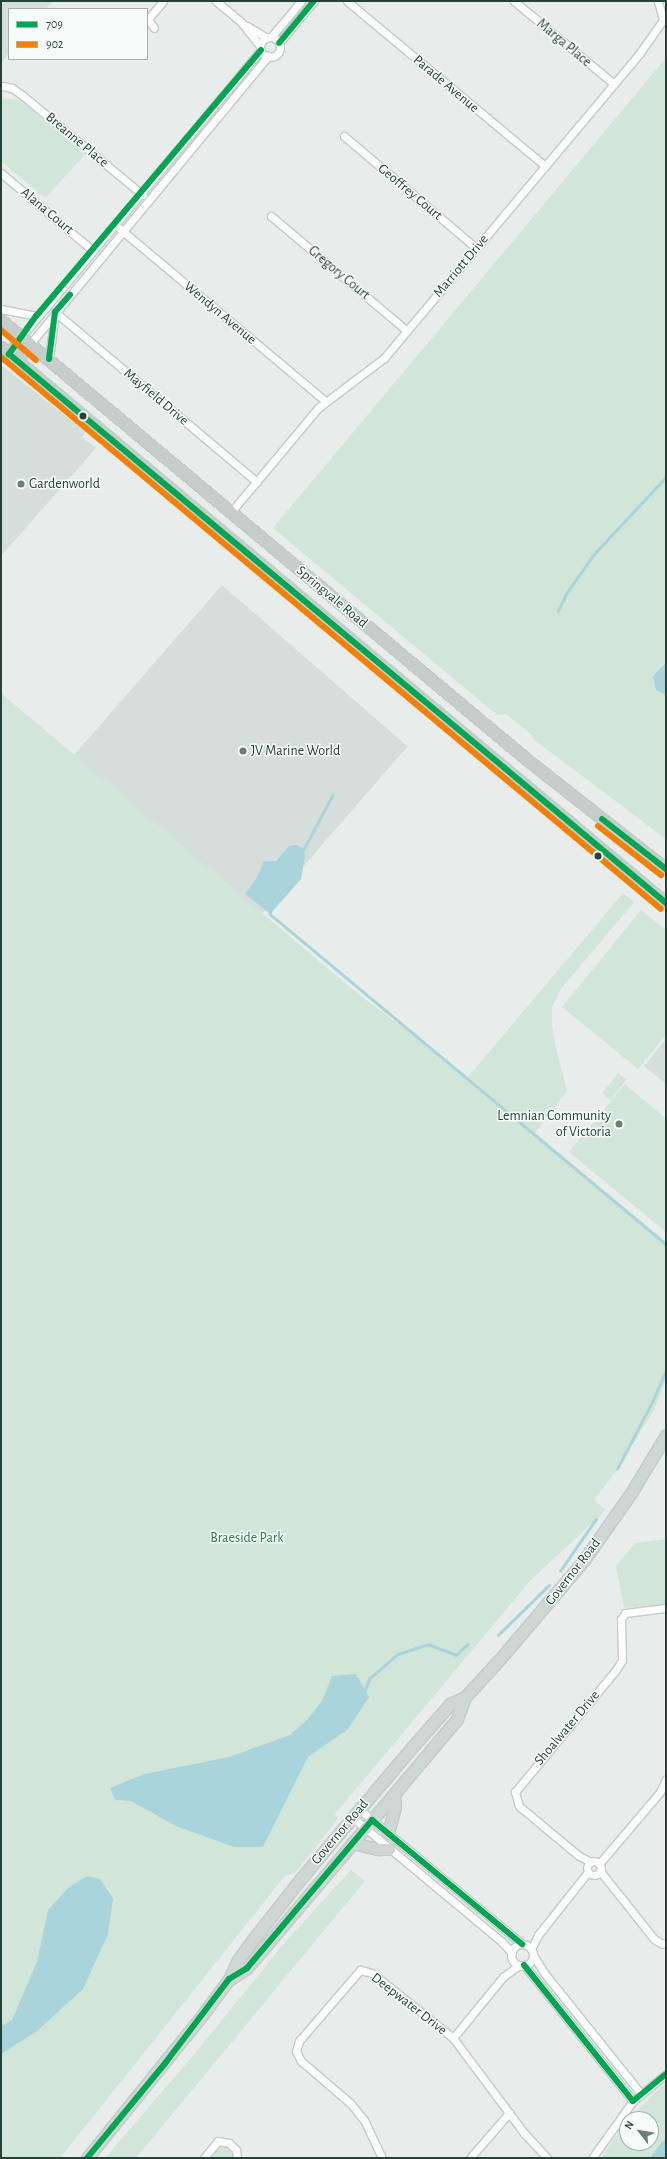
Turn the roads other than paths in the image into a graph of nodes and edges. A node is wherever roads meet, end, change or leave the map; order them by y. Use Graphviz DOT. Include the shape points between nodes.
graph roads {
  1 [pos="163,1"];
  2 [pos="216,1"];
  3 [pos="301,1"];
  4 [pos="314,1"];
  5 [pos="347,1"];
  6 [pos="514,1"];
  7 [pos="662,4"];
  8 [pos="148,17"];
  9 [pos="148,19"];
  10 [pos="242,23"];
  11 [pos="154,28"];
  12 [pos="269,37"];
  13 [pos="278,43"];
  14 [pos="260,48"];
  15 [pos="268,56"];
  16 [pos="614,84"];
  17 [pos="3,86"];
  18 [pos="344,136"];
  19 [pos="544,166"];
  20 [pos="1,173"];
  21 [pos="140,192"];
  22 [pos="148,199"];
  23 [pos="271,216"];
  24 [pos="114,224"];
  25 [pos="122,230"];
  26 [pos="476,248"];
  27 [pos="92,250"];
  28 [pos="1,309"];
  29 [pos="55,312"];
  30 [pos="36,316"];
  31 [pos="1,320"];
  32 [pos="407,330"];
  33 [pos="21,337"];
  34 [pos="30,344"];
  35 [pos="9,353"];
  36 [pos="49,360"];
  37 [pos="325,401"];
  38 [pos="257,482"];
  39 [pos="231,512"];
  40 [pos="666,869"];
  41 [pos="666,903"];
  42 [pos="666,1435"];
  43 [pos="666,1608"];
  44 [pos="465,1698"];
  45 [pos="666,1779"];
  46 [pos="394,1794"];
  47 [pos="355,1813"];
  48 [pos="369,1824"];
  49 [pos="388,1833"];
  50 [pos="352,1843"];
  51 [pos="389,1848"];
  52 [pos="594,1868"];
  53 [pos="666,1943"];
  54 [pos="528,1948"];
  55 [pos="512,1956"];
  56 [pos="521,1965"];
  57 [pos="503,1977"];
  58 [pos="229,1979"];
  59 [pos="453,2038"];
  60 [pos="666,2074"];
  61 [pos="641,2094"];
  62 [pos="633,2101"];
  63 [pos="509,2114"];
  64 [pos="87,2158"];
  65 [pos="204,2158"];
  66 [pos="237,2158"];
  67 [pos="382,2158"];
  68 [pos="470,2158"];
  69 [pos="547,2158"];
  70 [pos="592,2158"];
  1 -- 8 [label="street"];
  2 -- 10 [label="street"];
  3 -- 12 [label="street"];
  4 -- 13 [label="street"];
  5 -- 19 [label="street, Parade Avenue"];
  6 -- 16 [label="street, Marga Place"];
  7 -- 16 [label="street, Marriott Drive" via="663,17 660,26"];
  9 -- 11 [label="street"];
  10 -- 12 [label="street"];
  10 -- 14 [label="street"];
  12 -- 13 [label="street"];
  12 -- 14 [label="street"];
  13 -- 15 [label="street" via="276,54"];
  14 -- 15 [label="street"];
  14 -- 21 [label="street"];
  15 -- 22 [label="street"];
  16 -- 19 [label="street, Marriott Drive"];
  17 -- 21 [label="street, Breanne Place" via="12,88 22,95"];
  18 -- 26 [label="street, Geoffrey Court"];
  19 -- 26 [label="street, Marriott Drive"];
  20 -- 27 [label="street, Alana Court"];
  21 -- 22 [label="street, Breanne Place"];
  21 -- 24 [label="street"];
  22 -- 25 [label="street"];
  23 -- 32 [label="street, Gregory Court"];
  24 -- 25 [label="street, Wendyn Avenue"];
  24 -- 27 [label="street"];
  25 -- 29 [label="street"];
  25 -- 37 [label="street, Wendyn Avenue"];
  26 -- 32 [label="street, Marriott Drive"];
  27 -- 30 [label="street"];
  28 -- 30 [label="street"];
  29 -- 34 [label="street"];
  29 -- 36 [label="street"];
  29 -- 38 [label="street, Mayfield Drive"];
  30 -- 33 [label="street"];
  31 -- 33 [label="highway, Springvale Road"];
  32 -- 37 [label="street, Marriott Drive" via="380,362"];
  33 -- 34 [label="highway, Springvale Road"];
  33 -- 35 [label="highway"];
  34 -- 35 [label="highway"];
  34 -- 36 [label="highway, Springvale Road"];
  35 -- 41 [label="highway, Springvale Road"];
  36 -- 39 [label="highway, Springvale Road"];
  37 -- 38 [label="street, Marriott Drive"];
  38 -- 39 [label="street, Marriott Drive"];
  39 -- 40 [label="highway, Springvale Road" via="525,758"];
  42 -- 44 [label="main road, Governor Road" via="631,1494 584,1560"];
  43 -- 52 [label="street, Shoalwater Drive" via="625,1613 621,1619 622,1660 616,1670 515,1792 519,1806"];
  44 -- 46 [label="main road, Governor Road" via="457,1719"];
  44 -- 47 [label="main road, Governor Road" via="450,1704"];
  45 -- 52 [label="street" via="660,1792"];
  46 -- 48 [label="main road, Governor Road"];
  46 -- 49 [label="main road" via="395,1807"];
  47 -- 48 [label="street"];
  47 -- 58 [label="main road, Governor Road" via="255,1937 238,1960"];
  48 -- 49 [label="street"];
  48 -- 50 [label="main road, Governor Road"];
  48 -- 51 [label="street"];
  49 -- 54 [label="street"];
  50 -- 51 [label="main road" via="379,1849"];
  50 -- 58 [label="main road, Governor Road" via="247,1968"];
  51 -- 55 [label="street" via="501,1941"];
  52 -- 53 [label="street" via="654,1938 662,1944"];
  52 -- 54 [label="street"];
  54 -- 55 [label="street" via="515,1946"];
  54 -- 56 [label="street" via="530,1962"];
  54 -- 61 [label="street" via="545,1974"];
  55 -- 56 [label="street"];
  55 -- 57 [label="street"];
  56 -- 57 [label="street"];
  56 -- 62 [label="street"];
  57 -- 59 [label="street"];
  58 -- 64 [label="main road, Governor Road" via="166,2062"];
  59 -- 63 [label="street, Deepwater Drive"];
  59 -- 67 [label="street, Deepwater Drive" via="372,1973 360,1970 299,2041 296,2051 301,2061 350,2103 364,2120"];
  60 -- 61 [label="street"];
  61 -- 62 [label="street"];
  62 -- 70 [label="street"];
  63 -- 68 [label="street"];
  63 -- 69 [label="street, Deepwater Drive"];
  65 -- 66 [label="street" via="218,2142 229,2144 236,2150"];
}
